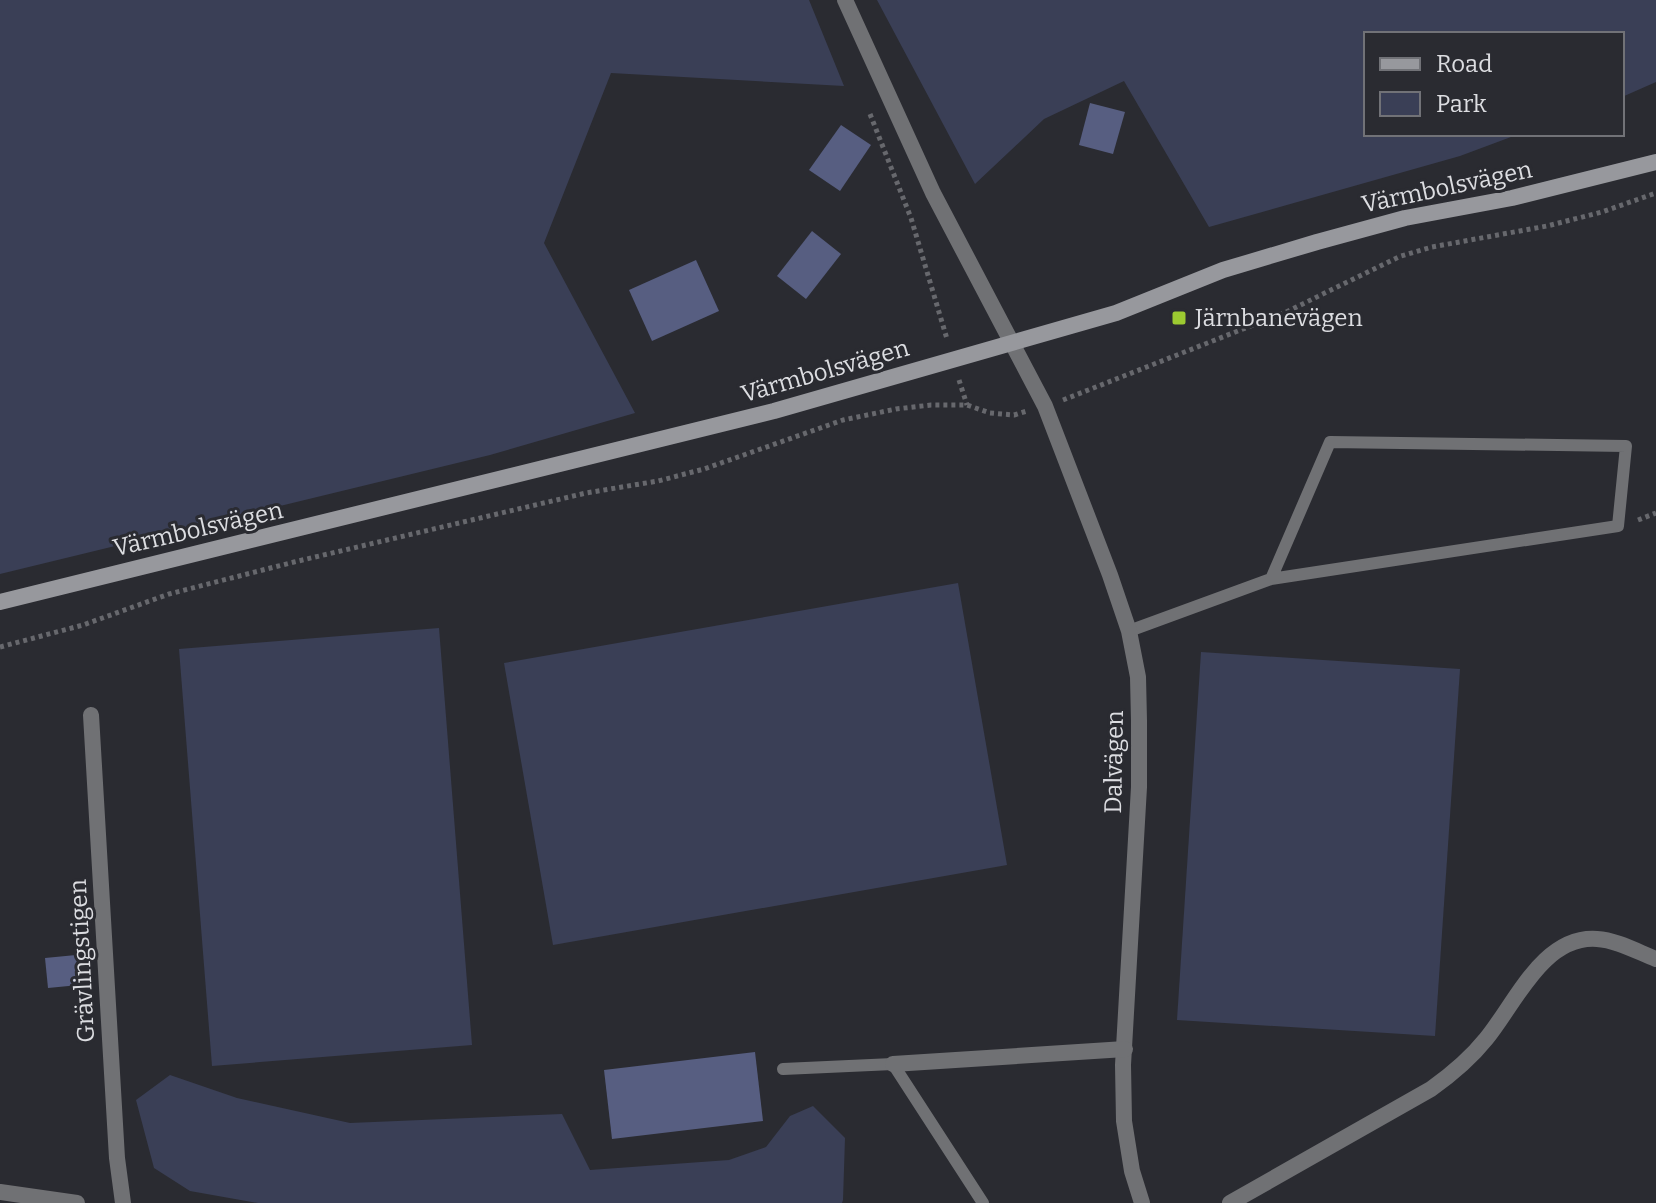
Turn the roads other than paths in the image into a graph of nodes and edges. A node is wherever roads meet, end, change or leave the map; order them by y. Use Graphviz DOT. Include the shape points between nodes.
graph roads {
  1 [pos="845,0"];
  2 [pos="1656,162"];
  3 [pos="1012,342"];
  4 [pos="1271,579"];
  5 [pos="0,602"];
  6 [pos="1129,631"];
  7 [pos="91,715"];
  8 [pos="1656,959"];
  9 [pos="1125,1049"];
  10 [pos="893,1064"];
  11 [pos="783,1069"];
  12 [pos="0,1192"];
  13 [pos="77,1203"];
  14 [pos="123,1203"];
  15 [pos="983,1203"];
  16 [pos="1142,1203"];
  17 [pos="1230,1203"];
  1 -- 3 [label="street" via="933,193"];
  2 -- 3 [label="street, Värmbolsvägen" via="1317,242 1223,270 1116,313"];
  3 -- 5 [label="street, Värmbolsvägen" via="631,448"];
  3 -- 6 [label="street, Dalvägen" via="1045,406"];
  4 -- 4 [label="lane" via="1330,442 1626,446 1618,526"];
  4 -- 6 [label="lane"];
  6 -- 9 [label="street, Dalvägen" via="1138,677 1139,787"];
  7 -- 14 [label="street, Grävlingstigen"];
  8 -- 17 [label="street" via="1597,939 1561,949 1532,975 1461,1068"];
  9 -- 10 [label="street"];
  9 -- 16 [label="street, Dalvägen" via="1124,1121"];
  10 -- 11 [label="lane"];
  10 -- 15 [label="lane"];
  12 -- 13 [label="street"];
}
